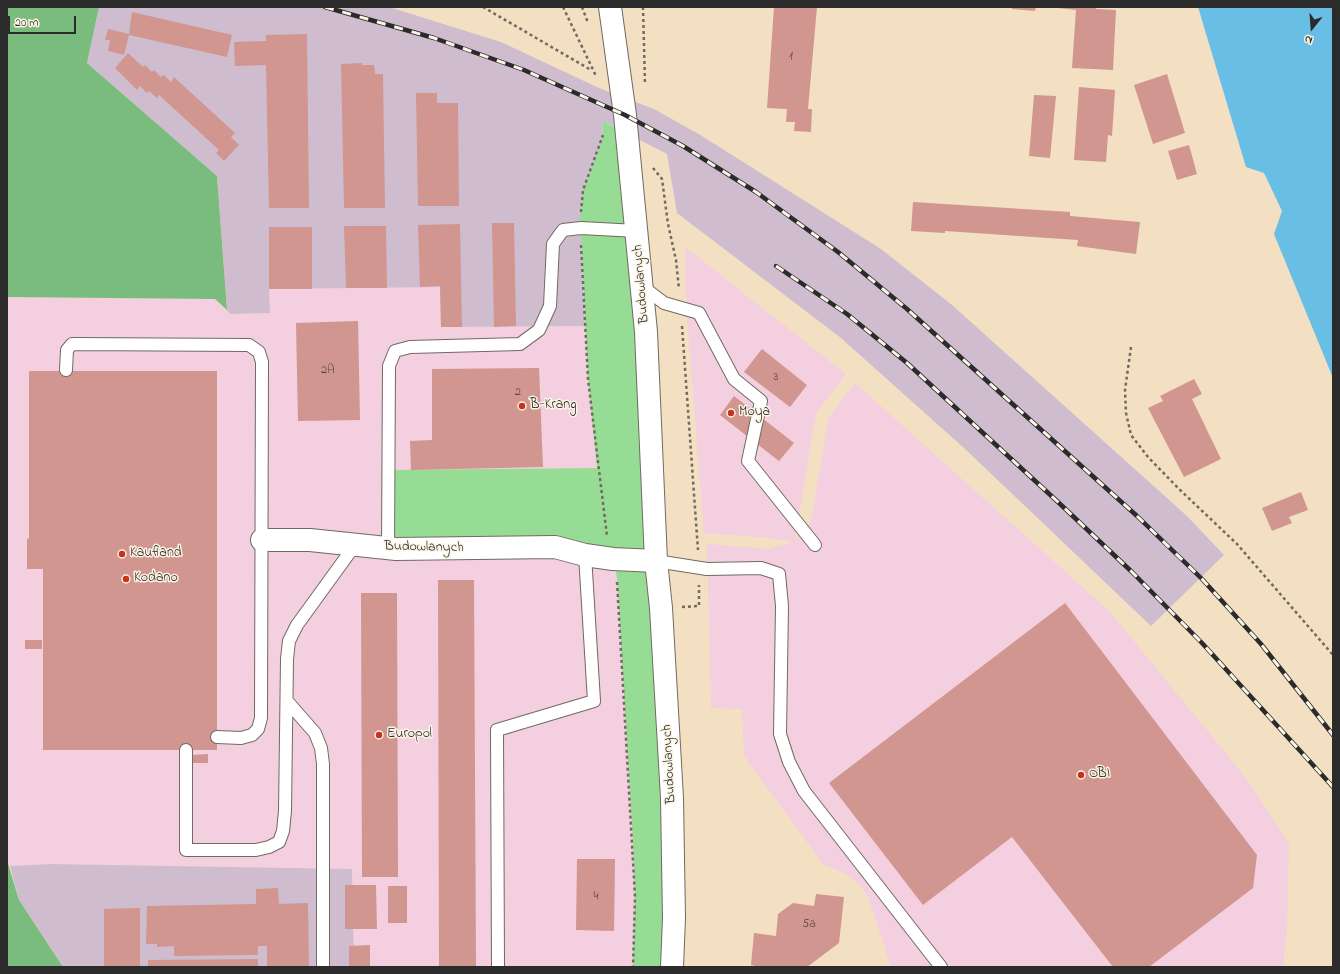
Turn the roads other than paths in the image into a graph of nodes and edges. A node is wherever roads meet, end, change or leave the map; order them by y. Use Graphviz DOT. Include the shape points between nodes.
graph roads {
  1 [pos="609,8"];
  2 [pos="637,231"];
  3 [pos="643,287"];
  4 [pos="66,370"];
  5 [pos="262,540"];
  6 [pos="355,545"];
  7 [pos="815,545"];
  8 [pos="388,548"];
  9 [pos="585,555"];
  10 [pos="656,561"];
  11 [pos="287,701"];
  12 [pos="217,737"];
  13 [pos="186,750"];
  14 [pos="323,967"];
  15 [pos="498,967"];
  16 [pos="672,967"];
  17 [pos="942,967"];
  1 -- 2 [label="main road, Budowlanych" via="625,114"];
  2 -- 3 [label="main road, Budowlanych"];
  2 -- 8 [label="lane" via="581,228 563,230 553,244 550,306 540,330 520,344 410,347 395,351 389,366"];
  3 -- 7 [label="lane" via="664,303 699,313 734,379 761,401 748,461"];
  3 -- 10 [label="main road, Budowlanych"];
  4 -- 5 [label="lane" via="67,350 72,344 250,345 259,352 262,362"];
  5 -- 6 [label="main road, Budowlanych" via="310,540"];
  5 -- 12 [label="lane" via="261,718 258,729 252,735 241,738"];
  6 -- 8 [label="main road, Budowlanych"];
  6 -- 11 [label="lane" via="297,625 289,641"];
  8 -- 9 [label="main road, Budowlanych" via="555,547"];
  9 -- 10 [label="main road, Budowlanych"];
  9 -- 15 [label="lane" via="594,701 497,730"];
  10 -- 16 [label="main road, Budowlanych" via="672,798"];
  10 -- 17 [label="lane" via="708,569 760,568 779,574 782,606 780,734 789,762 804,791"];
  11 -- 13 [label="lane" via="284,831 279,842 269,847 256,850 186,850"];
  11 -- 14 [label="lane" via="314,733 321,748"];
}
